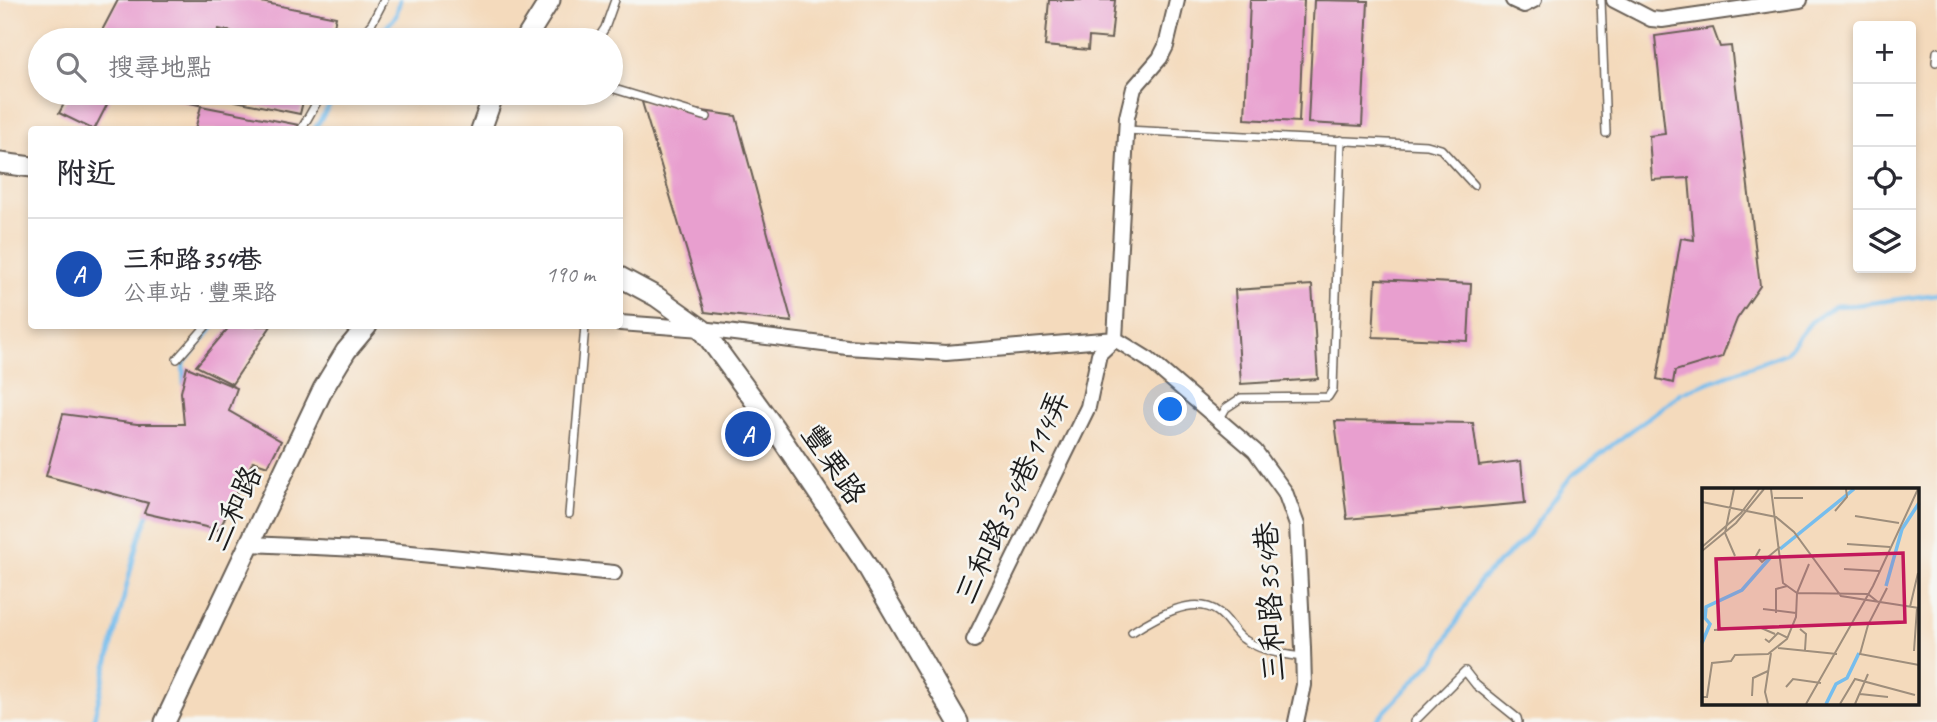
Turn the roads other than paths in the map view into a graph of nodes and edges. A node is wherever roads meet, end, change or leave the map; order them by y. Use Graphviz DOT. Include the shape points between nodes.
graph roads {
  1 [pos="384,0"];
  2 [pos="550,0"];
  3 [pos="615,0"];
  4 [pos="1177,0"];
  5 [pos="1513,0"];
  6 [pos="1534,0"];
  7 [pos="1601,0"];
  8 [pos="1614,0"];
  9 [pos="1800,0"];
  10 [pos="368,28"];
  11 [pos="532,28"];
  12 [pos="605,28"];
  13 [pos="1937,52"];
  14 [pos="1936,62"];
  15 [pos="623,92"];
  16 [pos="315,105"];
  17 [pos="490,105"];
  18 [pos="706,117"];
  19 [pos="303,126"];
  20 [pos="482,126"];
  21 [pos="1126,130"];
  22 [pos="1606,132"];
  23 [pos="1341,140"];
  24 [pos="0,163"];
  25 [pos="28,166"];
  26 [pos="1474,185"];
  27 [pos="623,279"];
  28 [pos="623,323"];
  29 [pos="203,329"];
  30 [pos="364,329"];
  31 [pos="585,329"];
  32 [pos="702,329"];
  33 [pos="1115,340"];
  34 [pos="177,359"];
  35 [pos="1219,420"];
  36 [pos="569,514"];
  37 [pos="250,544"];
  38 [pos="614,573"];
  39 [pos="1132,632"];
  40 [pos="974,640"];
  41 [pos="1303,657"];
  42 [pos="165,722"];
  43 [pos="958,722"];
  44 [pos="1296,722"];
  45 [pos="1414,722"];
  46 [pos="1518,722"];
  1 -- 10 [label="lane"];
  2 -- 11 [label="street"];
  3 -- 12 [label="lane"];
  4 -- 21 [label="street" via="1166,46 1134,88"];
  5 -- 6 [label="street" via="1524,5"];
  7 -- 22 [label="lane"];
  8 -- 9 [label="street" via="1662,20"];
  13 -- 14 [label="lane"];
  15 -- 18 [label="lane"];
  16 -- 19 [label="lane"];
  17 -- 20 [label="street"];
  21 -- 23 [label="lane"];
  21 -- 33 [label="street"];
  23 -- 26 [label="lane" via="1441,149"];
  23 -- 35 [label="lane" via="1333,389 1328,397 1241,398 1226,408"];
  24 -- 25 [label="street"];
  27 -- 32 [label="street, 豐栗路"];
  28 -- 32 [label="street"];
  29 -- 34 [label="lane"];
  30 -- 37 [label="street, 三和路" via="323,389"];
  31 -- 36 [label="lane"];
  32 -- 33 [label="street" via="847,347 946,353"];
  32 -- 43 [label="street, 豐栗路" via="864,561"];
  33 -- 35 [label="street, 三和路354巷" via="1149,360"];
  33 -- 40 [label="street, 三和路354巷114弄" via="1098,354 1088,407"];
  35 -- 41 [label="street, 三和路354巷" via="1255,451 1285,492 1297,524"];
  37 -- 38 [label="street" via="380,550"];
  37 -- 42 [label="street, 三和路"];
  39 -- 41 [label="lane" via="1160,614 1192,606 1217,611 1244,640"];
  41 -- 44 [label="street, 三和路354巷" via="1304,685"];
  45 -- 46 [label="lane" via="1465,671"];
}
